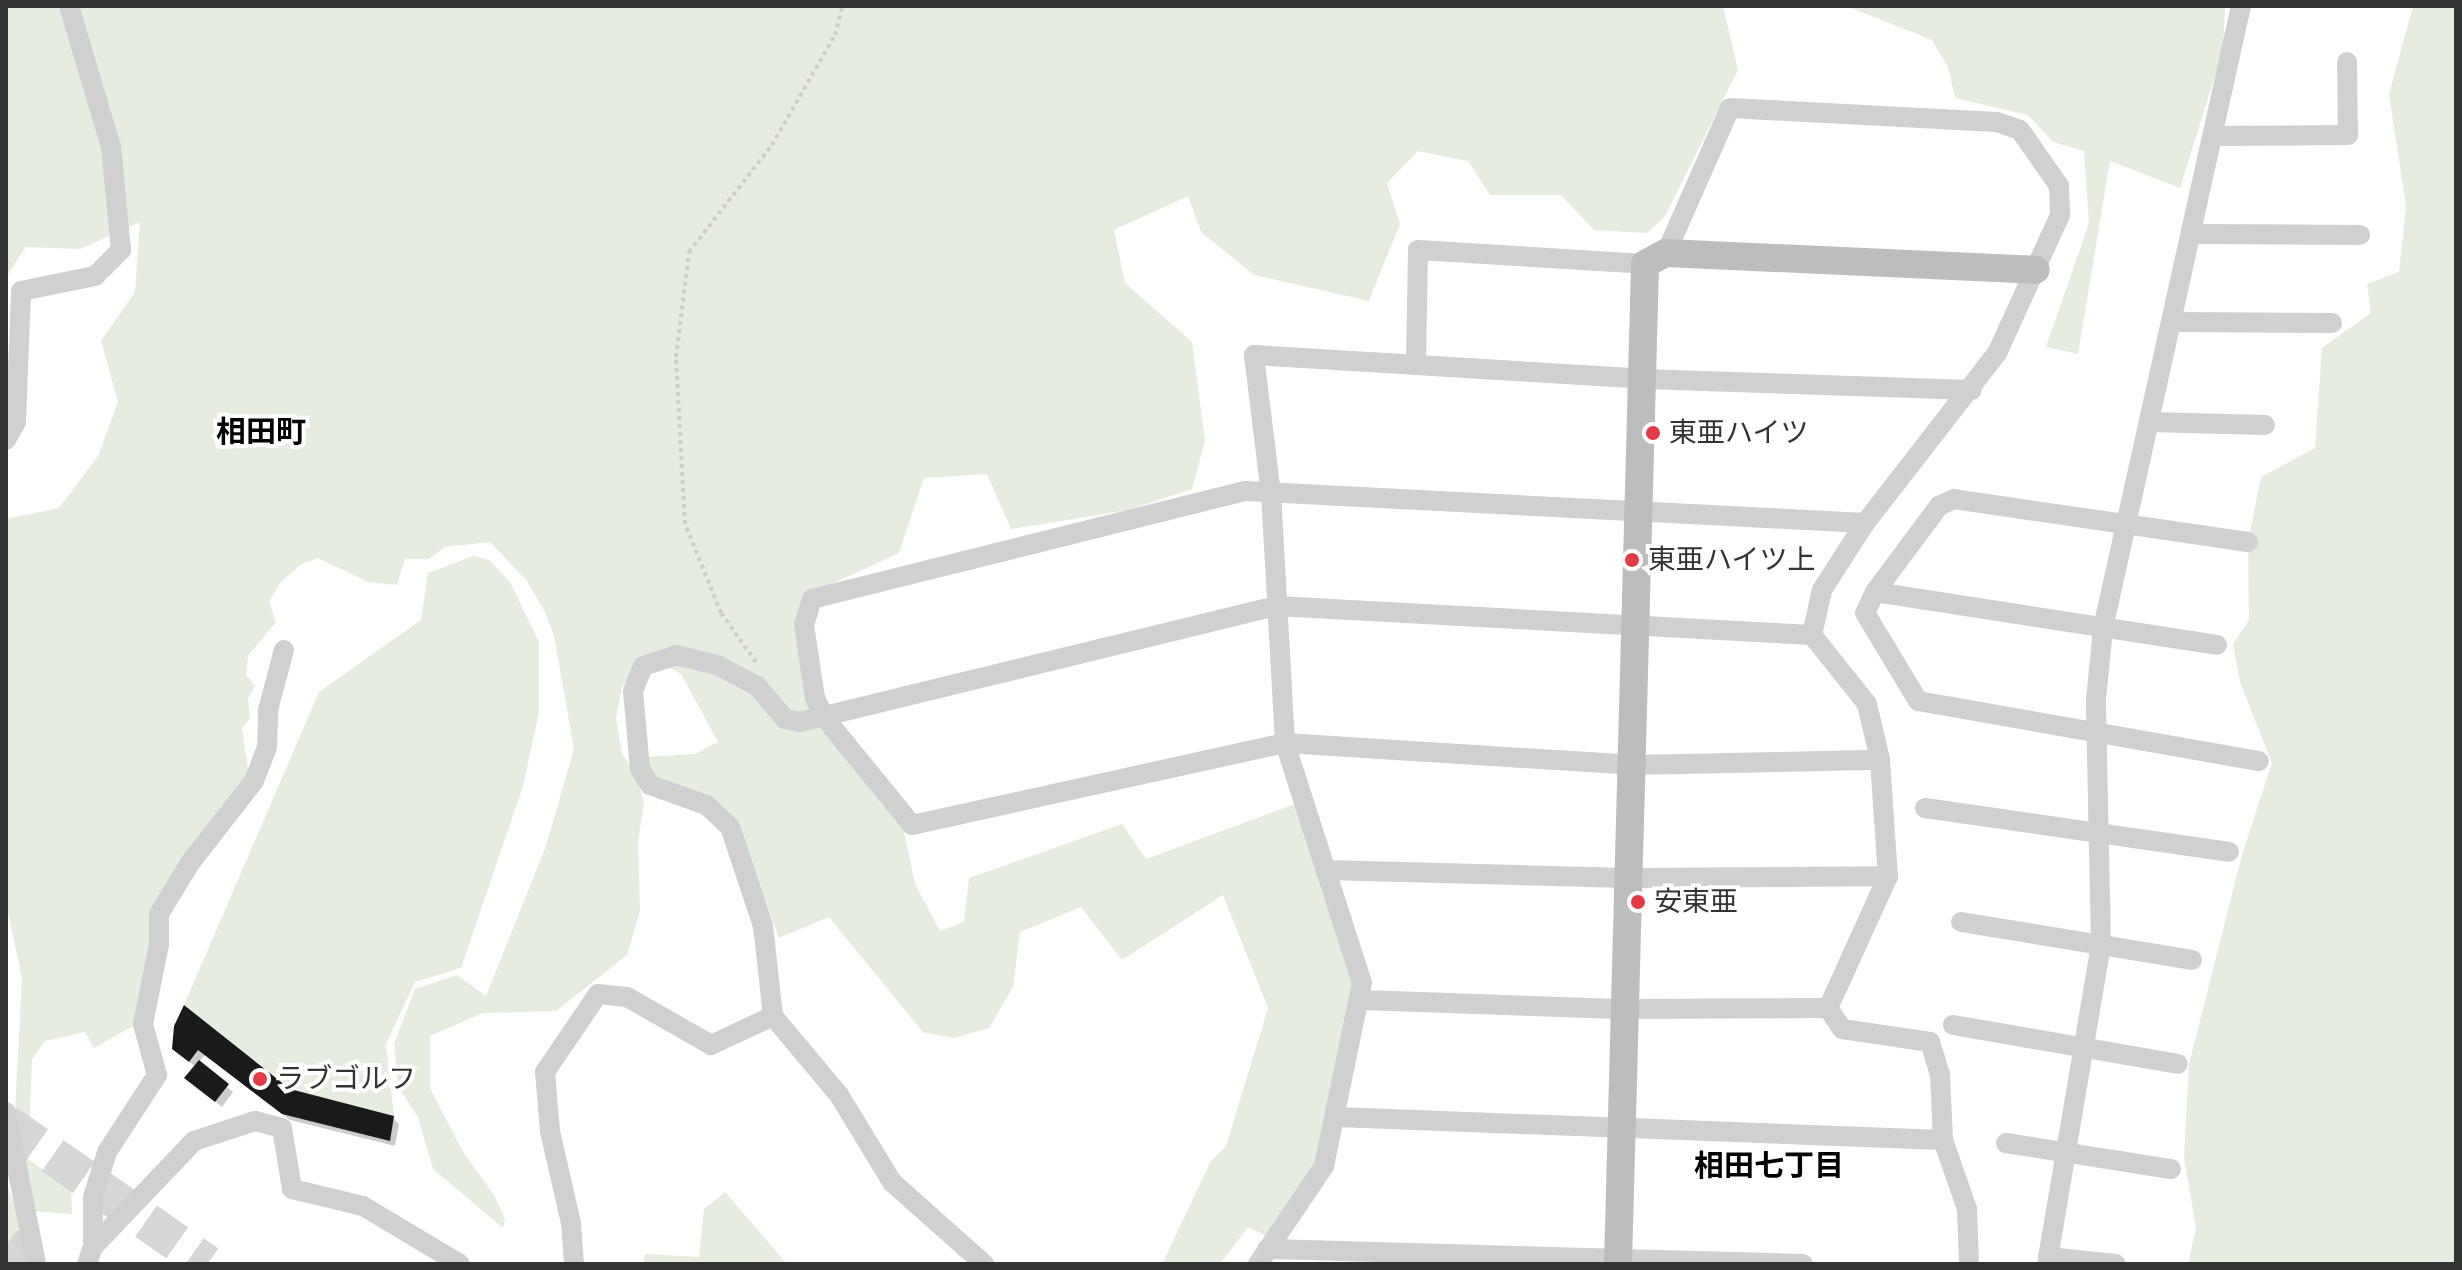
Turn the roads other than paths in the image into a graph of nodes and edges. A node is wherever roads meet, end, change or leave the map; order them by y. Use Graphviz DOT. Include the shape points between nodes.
graph roads {
  1 [pos="69,6"];
  2 [pos="2241,6"];
  3 [pos="2347,62"];
  4 [pos="2213,136"];
  5 [pos="2191,234"];
  6 [pos="2360,235"];
  7 [pos="1655,259"];
  8 [pos="2036,270"];
  9 [pos="2172,322"];
  10 [pos="2332,323"];
  11 [pos="1416,364"];
  12 [pos="1643,379"];
  13 [pos="1972,390"];
  14 [pos="2149,422"];
  15 [pos="2265,425"];
  16 [pos="6,440"];
  17 [pos="1271,494"];
  18 [pos="1639,514"];
  19 [pos="1865,523"];
  20 [pos="2127,525"];
  21 [pos="2248,542"];
  22 [pos="1875,592"];
  23 [pos="1276,606"];
  24 [pos="2103,628"];
  25 [pos="1636,629"];
  26 [pos="1812,635"];
  27 [pos="2217,645"];
  28 [pos="284,650"];
  29 [pos="824,717"];
  30 [pos="2098,732"];
  31 [pos="1285,743"];
  32 [pos="1880,760"];
  33 [pos="2259,761"];
  34 [pos="1632,765"];
  35 [pos="1925,808"];
  36 [pos="2100,834"];
  37 [pos="2229,852"];
  38 [pos="1325,870"];
  39 [pos="1888,876"];
  40 [pos="1628,878"];
  41 [pos="1961,922"];
  42 [pos="2101,945"];
  43 [pos="2192,960"];
  44 [pos="1362,1000"];
  45 [pos="1828,1008"];
  46 [pos="1624,1009"];
  47 [pos="773,1016"];
  48 [pos="1953,1025"];
  49 [pos="2082,1047"];
  50 [pos="2178,1064"];
  51 [pos="6,1112"];
  52 [pos="1337,1117"];
  53 [pos="1621,1128"];
  54 [pos="1943,1140"];
  55 [pos="2006,1143"];
  56 [pos="2067,1155"];
  57 [pos="2171,1169"];
  58 [pos="90,1255"];
  59 [pos="1262,1256"];
  60 [pos="2047,1260"];
  61 [pos="455,1262"];
  62 [pos="1618,1263"];
  63 [pos="36,1264"];
  64 [pos="574,1264"];
  65 [pos="984,1264"];
  66 [pos="1803,1264"];
  67 [pos="1969,1264"];
  68 [pos="2116,1264"];
  1 -- 16 [label="street" via="111,147 121,250 95,276 21,291 16,422"];
  2 -- 4 [label="street"];
  3 -- 4 [label="street" via="2348,135"];
  4 -- 5 [label="street"];
  5 -- 6 [label="street"];
  5 -- 9 [label="street"];
  7 -- 8 [label="street"];
  7 -- 8 [label="street" via="1730,108 1997,122 2020,130 2059,186 2060,215"];
  7 -- 11 [label="street" via="1418,250"];
  7 -- 12 [label="street"];
  8 -- 13 [label="street" via="1997,353"];
  9 -- 10 [label="street"];
  9 -- 14 [label="street"];
  11 -- 12 [label="street"];
  11 -- 17 [label="street" via="1254,355"];
  12 -- 13 [label="street"];
  12 -- 18 [label="street"];
  13 -- 19 [label="street"];
  14 -- 15 [label="street"];
  14 -- 20 [label="street"];
  17 -- 18 [label="street"];
  17 -- 23 [label="street"];
  17 -- 29 [label="street" via="1245,491 812,599 804,625 815,698"];
  18 -- 19 [label="street"];
  18 -- 25 [label="street"];
  19 -- 26 [label="street" via="1822,590"];
  20 -- 21 [label="street"];
  20 -- 22 [label="street" via="1954,499 1939,506"];
  20 -- 24 [label="street"];
  22 -- 24 [label="street"];
  22 -- 30 [label="street" via="1865,613 1918,701"];
  23 -- 25 [label="street"];
  23 -- 29 [label="street"];
  23 -- 31 [label="street"];
  24 -- 27 [label="street"];
  24 -- 30 [label="street"];
  25 -- 26 [label="street"];
  25 -- 34 [label="street"];
  26 -- 32 [label="street" via="1867,704"];
  28 -- 58 [label="street" via="268,710 267,747 254,781 190,863 159,914 159,945 143,1024 157,1075 107,1152 93,1197"];
  29 -- 31 [label="street" via="912,825"];
  29 -- 47 [label="street" via="785,719 757,686 692,656 676,655 643,666 633,691 640,769 650,785 706,805 730,827 763,926"];
  30 -- 33 [label="street"];
  30 -- 36 [label="street"];
  31 -- 34 [label="street"];
  31 -- 38 [label="street"];
  32 -- 34 [label="street"];
  32 -- 39 [label="street"];
  34 -- 40 [label="street"];
  35 -- 36 [label="street"];
  36 -- 37 [label="street"];
  36 -- 42 [label="street"];
  38 -- 40 [label="street"];
  38 -- 44 [label="street" via="1362,983"];
  39 -- 40 [label="street"];
  39 -- 45 [label="street"];
  40 -- 46 [label="street"];
  41 -- 42 [label="street"];
  42 -- 43 [label="street"];
  42 -- 49 [label="street"];
  44 -- 46 [label="street"];
  44 -- 52 [label="street"];
  45 -- 46 [label="street"];
  45 -- 54 [label="street" via="1842,1029 1930,1042 1940,1074"];
  46 -- 53 [label="street"];
  47 -- 64 [label="street" via="711,1045 627,997 598,994 545,1072"];
  47 -- 65 [label="street" via="839,1095 892,1182"];
  48 -- 49 [label="street"];
  49 -- 50 [label="street"];
  49 -- 56 [label="street"];
  51 -- 63 [label="street"];
  52 -- 53 [label="street"];
  52 -- 59 [label="street" via="1324,1166"];
  53 -- 54 [label="street"];
  53 -- 62 [label="street"];
  54 -- 67 [label="street" via="1967,1209"];
  55 -- 56 [label="street"];
  56 -- 57 [label="street"];
  56 -- 60 [label="street"];
  58 -- 61 [label="street" via="194,1141 255,1121 282,1128 292,1189 363,1206"];
  59 -- 62 [label="street"];
  60 -- 68 [label="street"];
  62 -- 66 [label="street"];
}
